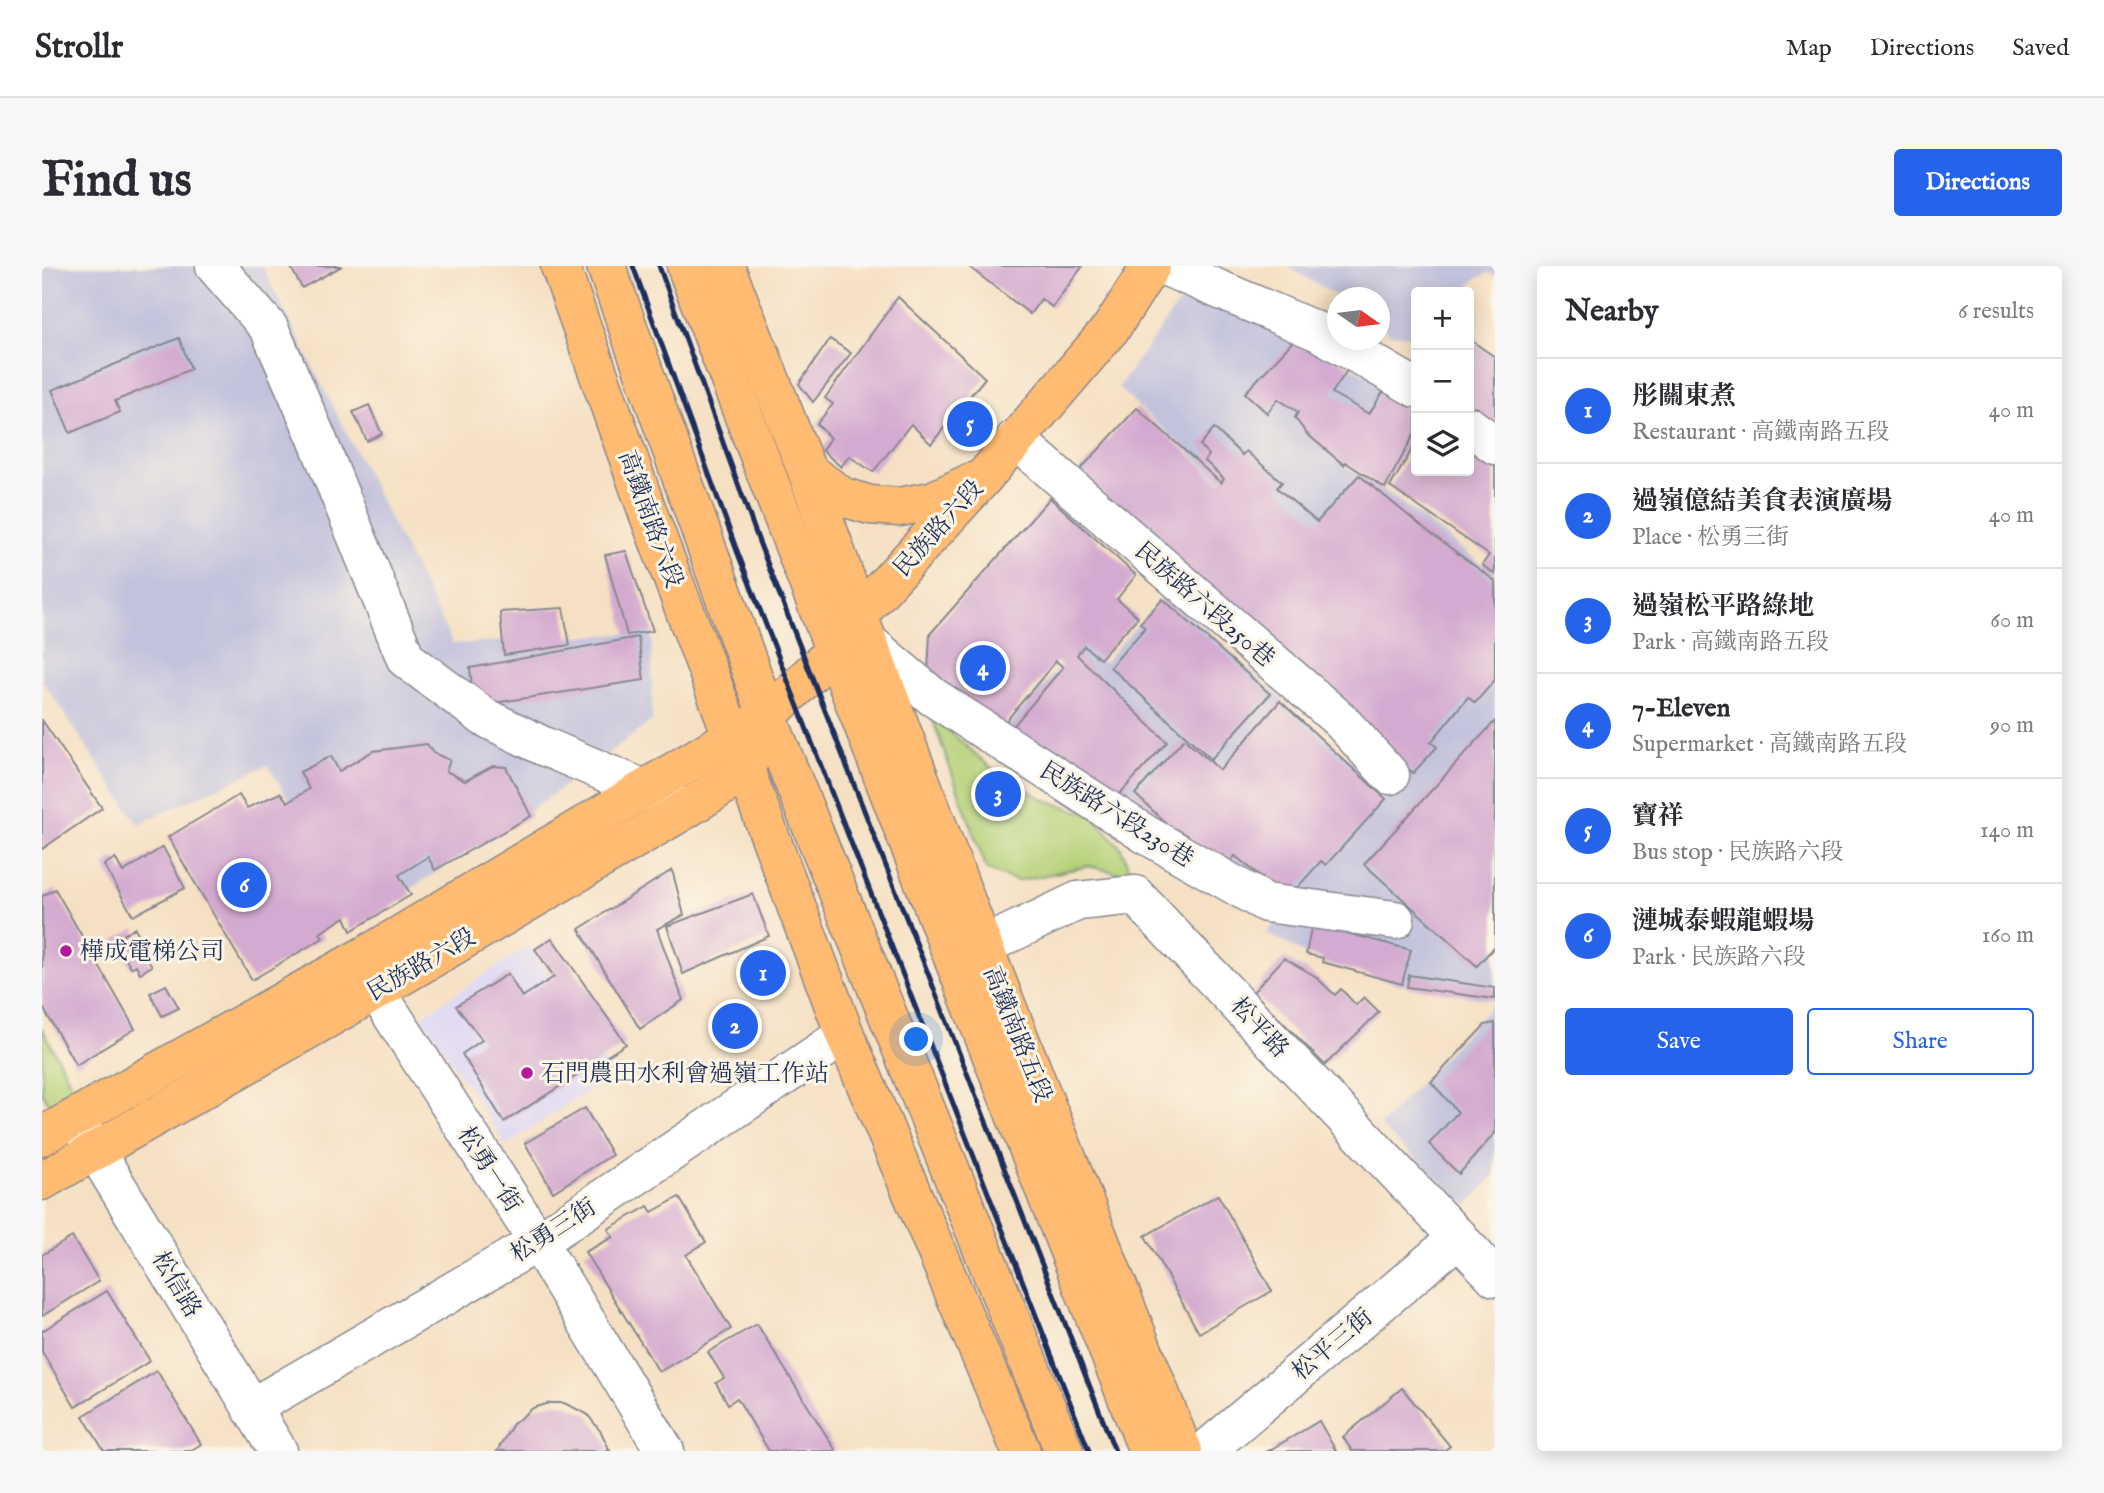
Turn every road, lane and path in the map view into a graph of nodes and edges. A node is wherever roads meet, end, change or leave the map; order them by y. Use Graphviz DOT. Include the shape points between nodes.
graph roads {
  1 [pos="215,266"];
  2 [pos="560,266"];
  3 [pos="606,266"];
  4 [pos="686,266"];
  5 [pos="725,266"];
  6 [pos="1151,266"];
  7 [pos="1164,266"];
  8 [pos="1411,385"];
  9 [pos="1474,430"];
  10 [pos="1015,439"];
  11 [pos="1495,445"];
  12 [pos="807,471"];
  13 [pos="984,477"];
  14 [pos="854,635"];
  15 [pos="767,716"];
  16 [pos="738,755"];
  17 [pos="1390,775"];
  18 [pos="644,789"];
  19 [pos="688,808"];
  20 [pos="1145,834"];
  21 [pos="1135,895"];
  22 [pos="1395,919"];
  23 [pos="983,946"];
  24 [pos="366,976"];
  25 [pos="845,1035"];
  26 [pos="75,1117"];
  27 [pos="42,1136"];
  28 [pos="96,1152"];
  29 [pos="42,1181"];
  30 [pos="538,1242"];
  31 [pos="1482,1254"];
  32 [pos="251,1408"];
  33 [pos="278,1451"];
  34 [pos="665,1451"];
  35 [pos="1021,1451"];
  36 [pos="1064,1451"];
  37 [pos="1148,1451"];
  38 [pos="1183,1451"];
  39 [pos="1205,1451"];
  1 -- 18 [label="street" via="269,328 406,659 484,716"];
  2 -- 16 [label="main road, 高鐵南路六段"];
  3 -- 15 [label="main road, 高鐵南路六段"];
  4 -- 14 [label="main road"];
  5 -- 12 [label="main road"];
  6 -- 10 [label="main road, 民族路六段" via="1112,327"];
  7 -- 8 [label="street" via="1319,331"];
  9 -- 11 [label="street"];
  10 -- 13 [label="main road, 民族路六段"];
  10 -- 17 [label="street, 民族路六段250巷" via="1340,720"];
  12 -- 13 [label="main road" via="843,497 899,507 932,501"];
  12 -- 14 [label="main road"];
  13 -- 14 [label="main road, 民族路六段"];
  14 -- 15 [label="main road, 民族路六段"];
  14 -- 20 [label="street, 民族路六段230巷" via="933,697"];
  14 -- 23 [label="main road, 高鐵南路五段"];
  14 -- 37 [label="main road, 高鐵南路五段"];
  15 -- 16 [label="main road, 民族路六段"];
  15 -- 36 [label="main road"];
  16 -- 18 [label="main road, 民族路六段"];
  16 -- 19 [label="main road, 民族路六段"];
  16 -- 25 [label="main road"];
  18 -- 19 [label="street"];
  18 -- 24 [label="main road, 民族路六段"];
  19 -- 24 [label="main road, 民族路六段"];
  20 -- 21 [label="street"];
  20 -- 22 [label="street, 民族路六段230巷" via="1266,903"];
  21 -- 23 [label="street" via="1078,901"];
  21 -- 31 [label="street, 松平路"];
  23 -- 38 [label="main road, 高鐵南路五段"];
  24 -- 26 [label="main road, 民族路六段"];
  24 -- 28 [label="main road, 民族路六段"];
  24 -- 30 [label="street, 松勇一街"];
  25 -- 30 [label="street, 松勇三街"];
  25 -- 35 [label="main road"];
  26 -- 27 [label="main road, 民族路六段"];
  26 -- 28 [label="street, 松信路"];
  28 -- 29 [label="main road, 民族路六段"];
  28 -- 32 [label="street, 松信路"];
  30 -- 32 [label="street, 松勇三街"];
  30 -- 34 [label="street, 松勇一街"];
  31 -- 39 [label="street, 松平三街"];
  32 -- 33 [label="street, 松信路"];
}
